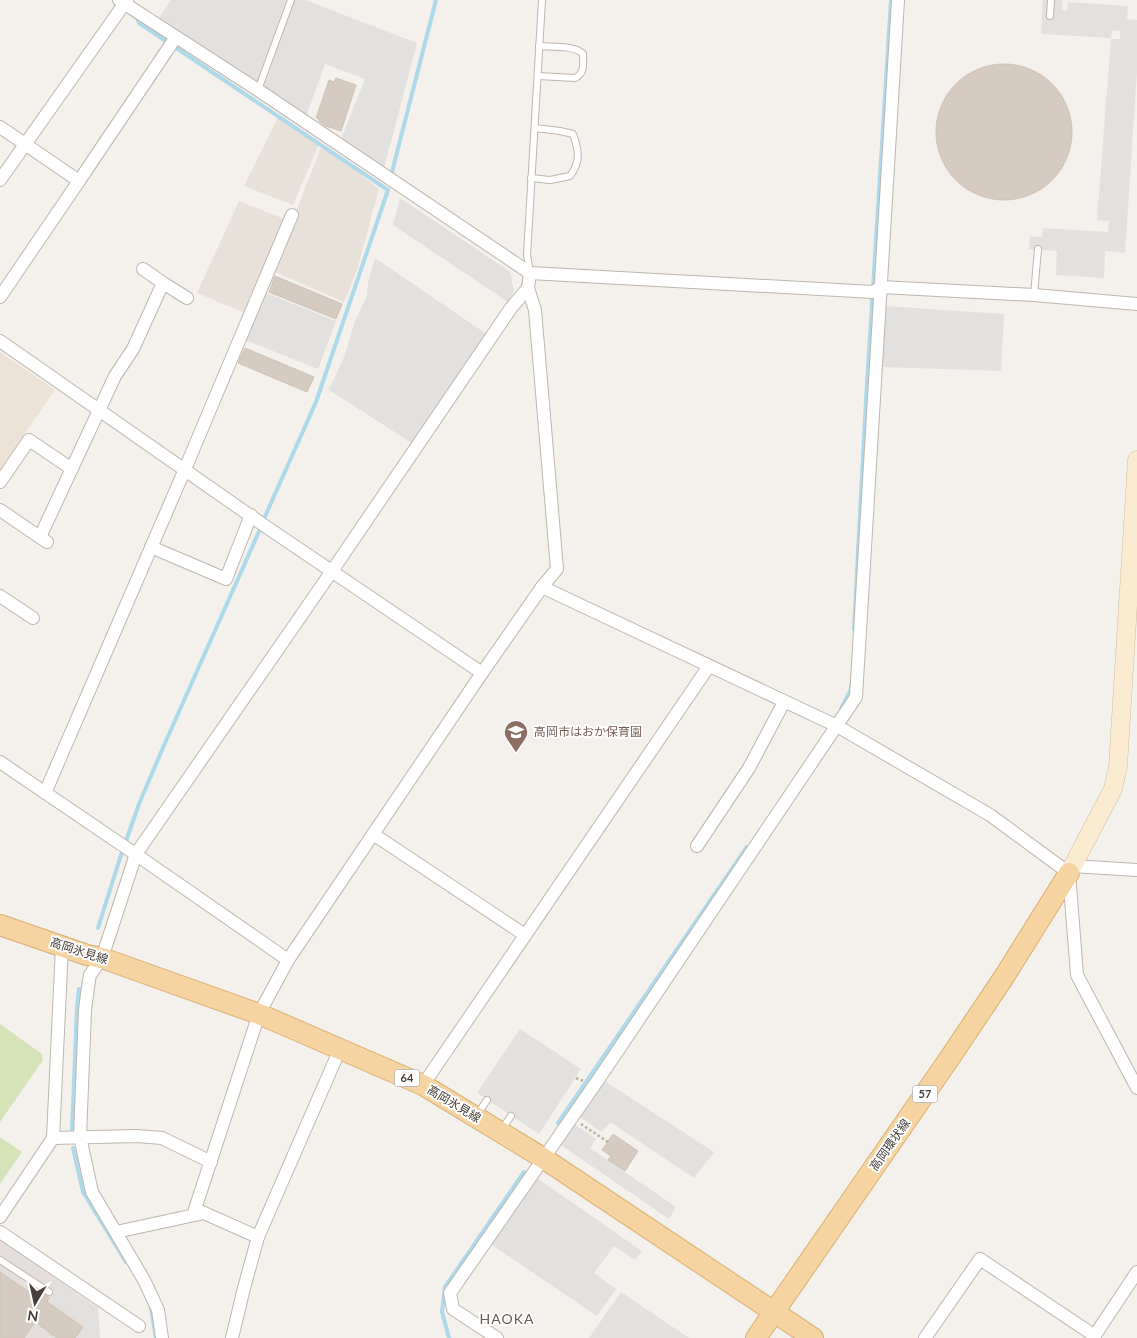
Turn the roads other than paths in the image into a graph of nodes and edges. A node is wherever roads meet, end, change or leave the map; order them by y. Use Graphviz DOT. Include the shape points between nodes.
graph roads {
  1 [pos="291,0"];
  2 [pos="542,0"];
  3 [pos="898,0"];
  4 [pos="1051,0"];
  5 [pos="124,1"];
  6 [pos="1050,16"];
  7 [pos="176,37"];
  8 [pos="539,46"];
  9 [pos="538,76"];
  10 [pos="258,90"];
  11 [pos="0,127"];
  12 [pos="535,128"];
  13 [pos="24,144"];
  14 [pos="531,178"];
  15 [pos="0,180"];
  16 [pos="79,181"];
  17 [pos="292,215"];
  18 [pos="1038,249"];
  19 [pos="143,269"];
  20 [pos="530,274"];
  21 [pos="163,282"];
  22 [pos="528,288"];
  23 [pos="877,289"];
  24 [pos="1034,295"];
  25 [pos="0,298"];
  26 [pos="187,298"];
  27 [pos="1137,304"];
  28 [pos="0,341"];
  29 [pos="99,411"];
  30 [pos="1137,460"];
  31 [pos="72,468"];
  32 [pos="185,469"];
  33 [pos="0,482"];
  34 [pos="0,510"];
  35 [pos="253,517"];
  36 [pos="151,547"];
  37 [pos="332,571"];
  38 [pos="542,587"];
  39 [pos="0,596"];
  40 [pos="33,618"];
  41 [pos="709,666"];
  42 [pos="482,673"];
  43 [pos="784,702"];
  44 [pos="836,726"];
  45 [pos="0,762"];
  46 [pos="45,793"];
  47 [pos="373,834"];
  48 [pos="697,846"];
  49 [pos="132,852"];
  50 [pos="1070,870"];
  51 [pos="1137,870"];
  52 [pos="0,924"];
  53 [pos="525,935"];
  54 [pos="62,946"];
  55 [pos="102,958"];
  56 [pos="288,960"];
  57 [pos="259,1014"];
  58 [pos="340,1048"];
  59 [pos="423,1085"];
  60 [pos="1137,1088"];
  61 [pos="487,1100"];
  62 [pos="476,1117"];
  63 [pos="80,1137"];
  64 [pos="53,1138"];
  65 [pos="543,1158"];
  66 [pos="211,1162"];
  67 [pos="204,1213"];
  68 [pos="0,1218"];
  69 [pos="0,1232"];
  70 [pos="116,1232"];
  71 [pos="258,1238"];
  72 [pos="0,1260"];
  73 [pos="1137,1272"];
  74 [pos="49,1292"];
  75 [pos="774,1311"];
  76 [pos="139,1326"];
  77 [pos="1094,1337"];
  78 [pos="162,1338"];
  79 [pos="232,1338"];
  80 [pos="497,1338"];
  81 [pos="756,1338"];
  82 [pos="813,1338"];
  83 [pos="925,1338"];
  1 -- 10 [label="lane"];
  2 -- 8 [label="lane"];
  3 -- 23 [label="street"];
  4 -- 6 [label="lane"];
  5 -- 7 [label="street"];
  5 -- 13 [label="street"];
  7 -- 10 [label="street"];
  7 -- 16 [label="street"];
  8 -- 9 [label="lane"];
  8 -- 9 [label="lane" via="571,48 583,54 580,76"];
  9 -- 12 [label="lane"];
  10 -- 20 [label="street"];
  11 -- 13 [label="street"];
  12 -- 14 [label="lane"];
  12 -- 14 [label="lane" via="573,134 578,162 570,176 550,180"];
  13 -- 15 [label="street"];
  13 -- 16 [label="street"];
  14 -- 20 [label="lane" via="527,255"];
  16 -- 25 [label="street"];
  17 -- 32 [label="street"];
  18 -- 24 [label="lane"];
  19 -- 21 [label="street"];
  20 -- 22 [label="street"];
  20 -- 23 [label="street" via="856,291"];
  21 -- 26 [label="street"];
  21 -- 29 [label="street" via="133,349 115,376"];
  22 -- 37 [label="street" via="511,308"];
  22 -- 38 [label="street" via="535,310 557,569"];
  23 -- 24 [label="street"];
  23 -- 44 [label="street" via="856,697"];
  24 -- 27 [label="street"];
  28 -- 29 [label="street"];
  29 -- 31 [label="street"];
  29 -- 32 [label="street"];
  30 -- 50 [label="street" via="1118,766 1113,789"];
  31 -- 33 [label="street" via="29,440"];
  31 -- 34 [label="street" via="44,540"];
  32 -- 35 [label="street"];
  32 -- 36 [label="street"];
  35 -- 36 [label="street" via="226,579"];
  35 -- 37 [label="street"];
  36 -- 46 [label="street"];
  37 -- 42 [label="street"];
  37 -- 49 [label="street"];
  38 -- 41 [label="street"];
  38 -- 42 [label="street"];
  39 -- 40 [label="street"];
  41 -- 43 [label="street"];
  41 -- 53 [label="street"];
  42 -- 47 [label="street"];
  43 -- 44 [label="street"];
  43 -- 48 [label="street" via="749,768"];
  44 -- 50 [label="street" via="990,815"];
  44 -- 65 [label="street" via="599,1081"];
  45 -- 46 [label="street"];
  46 -- 49 [label="street"];
  47 -- 53 [label="street"];
  47 -- 56 [label="street"];
  49 -- 55 [label="street"];
  49 -- 56 [label="street"];
  50 -- 51 [label="street"];
  50 -- 60 [label="street" via="1077,975"];
  50 -- 75 [label="main road, 高岡環状線 / 57" via="949,1059"];
  52 -- 54 [label="main road, 高岡氷見線 / 64"];
  53 -- 59 [label="street"];
  54 -- 55 [label="main road, 高岡氷見線 / 64"];
  54 -- 64 [label="street"];
  55 -- 57 [label="main road, 高岡氷見線 / 64"];
  55 -- 63 [label="street" via="90,975 85,1010"];
  56 -- 57 [label="street"];
  57 -- 58 [label="main road, 高岡氷見線 / 64"];
  57 -- 66 [label="street"];
  58 -- 59 [label="main road, 高岡氷見線 / 64"];
  58 -- 71 [label="street"];
  59 -- 62 [label="main road, 高岡氷見線 / 64"];
  61 -- 62 [label="lane"];
  62 -- 65 [label="main road, 高岡氷見線 / 64" via="506,1124"];
  63 -- 64 [label="street"];
  63 -- 66 [label="street" via="162,1138"];
  63 -- 70 [label="street" via="92,1192"];
  64 -- 68 [label="street"];
  65 -- 75 [label="main road, 高岡氷見線 / 64"];
  65 -- 80 [label="street" via="450,1293 453,1309"];
  66 -- 67 [label="street" via="195,1209"];
  67 -- 70 [label="street"];
  67 -- 71 [label="street"];
  69 -- 76 [label="street"];
  70 -- 78 [label="street" via="158,1310"];
  71 -- 79 [label="street"];
  72 -- 74 [label="lane"];
  73 -- 77 [label="street"];
  75 -- 81 [label="main road, 高岡環状線 / 57"];
  75 -- 82 [label="main road, 高岡氷見線 / 64"];
  77 -- 83 [label="street" via="980,1259"];
}
